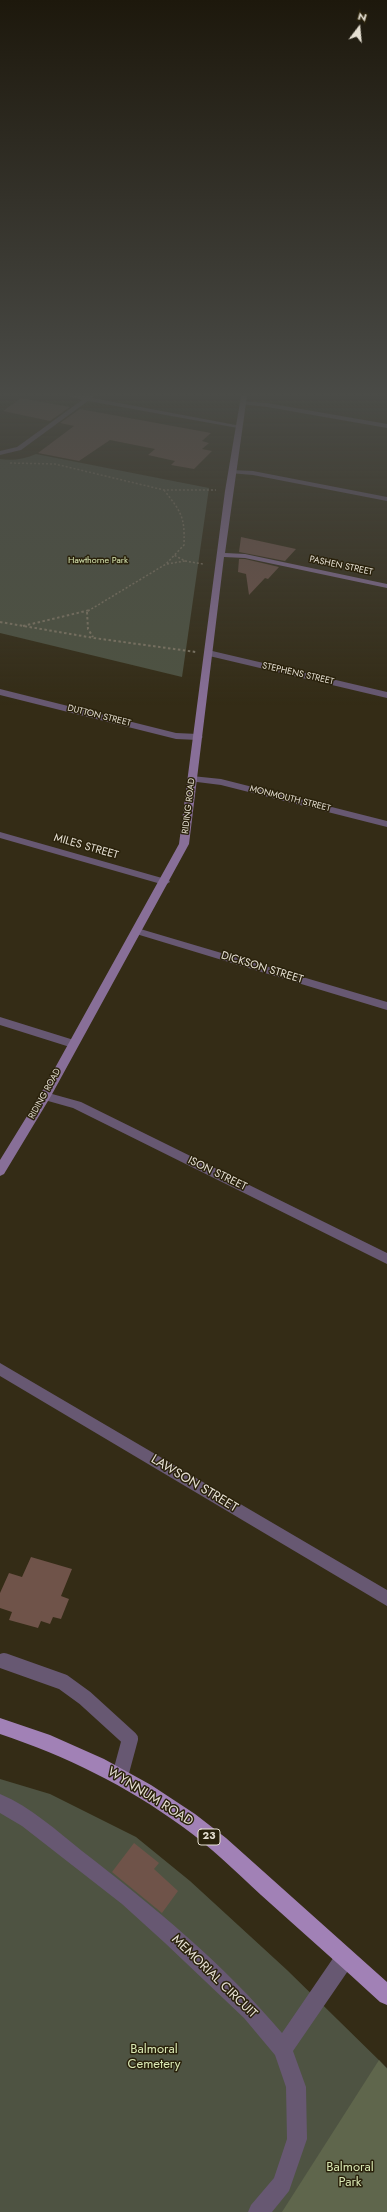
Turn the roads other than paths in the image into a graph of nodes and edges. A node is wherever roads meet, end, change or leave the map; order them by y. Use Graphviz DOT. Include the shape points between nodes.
graph roads {
  1 [pos="228,499"];
  2 [pos="221,555"];
  3 [pos="387,586"];
  4 [pos="208,653"];
  5 [pos="0,692"];
  6 [pos="387,695"];
  7 [pos="198,737"];
  8 [pos="192,779"];
  9 [pos="387,824"];
  10 [pos="0,835"];
  11 [pos="165,882"];
  12 [pos="137,931"];
  13 [pos="387,1006"];
  14 [pos="0,1021"];
  15 [pos="73,1044"];
  16 [pos="45,1096"];
  17 [pos="0,1171"];
  18 [pos="387,1259"];
  19 [pos="0,1369"];
  20 [pos="387,1599"];
  21 [pos="0,1660"];
  22 [pos="0,1726"];
  23 [pos="120,1776"];
  24 [pos="0,1803"];
  25 [pos="345,1958"];
  26 [pos="387,1995"];
  27 [pos="282,2049"];
  28 [pos="258,2212"];
  1 -- 2 [label="main road, RIDING ROAD"];
  2 -- 3 [label="main road, PASHEN STREET" via="245,556"];
  2 -- 4 [label="main road, RIDING ROAD"];
  4 -- 6 [label="street, STEPHENS STREET"];
  4 -- 7 [label="main road, RIDING ROAD"];
  5 -- 7 [label="street, DUTTON STREET" via="176,736"];
  7 -- 8 [label="main road, RIDING ROAD"];
  8 -- 9 [label="street, MONMOUTH STREET" via="221,782"];
  8 -- 11 [label="main road, RIDING ROAD" via="184,844"];
  10 -- 11 [label="street, MILES STREET"];
  11 -- 12 [label="main road, RIDING ROAD"];
  12 -- 13 [label="street, DICKSON STREET"];
  12 -- 15 [label="main road, RIDING ROAD"];
  14 -- 15 [label="street"];
  15 -- 16 [label="main road, RIDING ROAD"];
  16 -- 17 [label="main road, RIDING ROAD"];
  16 -- 18 [label="street, ISON STREET" via="77,1105"];
  19 -- 20 [label="street, LAWSON STREET"];
  21 -- 23 [label="lane" via="63,1682 125,1734 130,1739"];
  22 -- 23 [label="main road, WYNNUM ROAD / 23" via="60,1747"];
  23 -- 25 [label="main road, WYNNUM ROAD / 23" via="190,1821"];
  24 -- 27 [label="street, MEMORIAL CIRCUIT" via="28,1820 172,1936 251,2011"];
  25 -- 26 [label="main road, WYNNUM ROAD / 23"];
  25 -- 27 [label="street"];
  27 -- 28 [label="street, MEMORIAL CIRCUIT" via="296,2087 297,2139 282,2184"];
}
